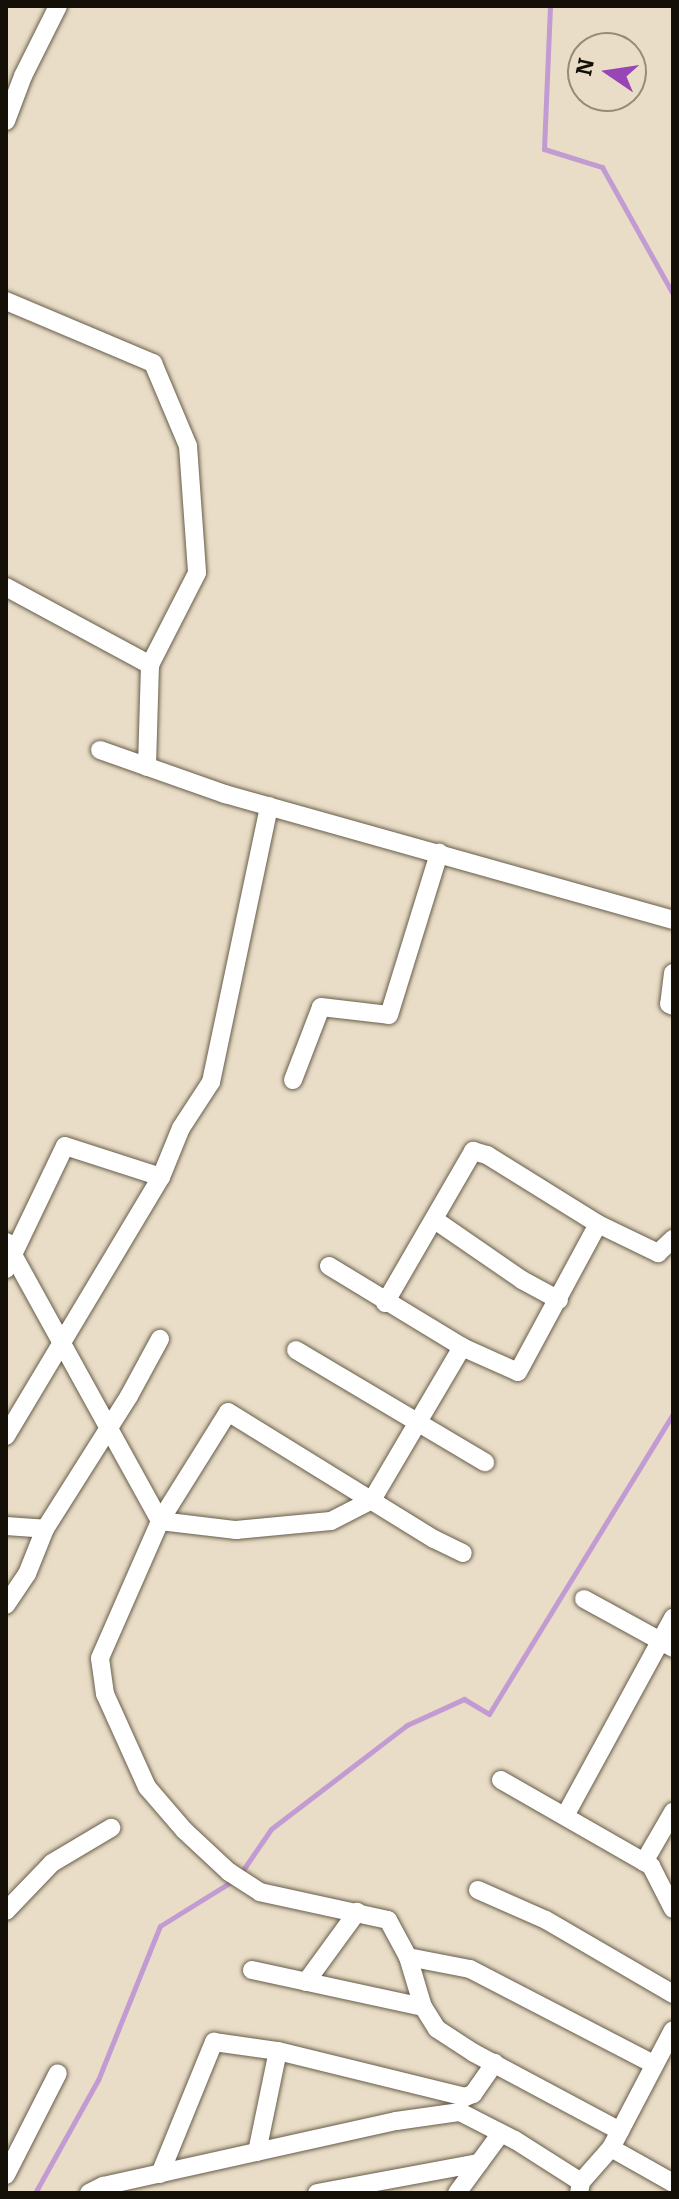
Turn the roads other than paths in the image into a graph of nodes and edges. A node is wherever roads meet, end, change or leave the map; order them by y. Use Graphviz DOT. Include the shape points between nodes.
graph roads {
  1 [pos="58,6"];
  2 [pos="6,121"];
  3 [pos="6,301"];
  4 [pos="10,596"];
  5 [pos="150,665"];
  6 [pos="100,750"];
  7 [pos="147,767"];
  8 [pos="269,806"];
  9 [pos="439,853"];
  10 [pos="673,920"];
  11 [pos="673,973"];
  12 [pos="673,1006"];
  13 [pos="293,1080"];
  14 [pos="161,1177"];
  15 [pos="435,1220"];
  16 [pos="598,1224"];
  17 [pos="673,1239"];
  18 [pos="9,1255"];
  19 [pos="329,1266"];
  20 [pos="559,1300"];
  21 [pos="385,1303"];
  22 [pos="160,1339"];
  23 [pos="64,1343"];
  24 [pos="462,1347"];
  25 [pos="296,1350"];
  26 [pos="417,1423"];
  27 [pos="107,1430"];
  28 [pos="6,1436"];
  29 [pos="485,1462"];
  30 [pos="372,1500"];
  31 [pos="160,1521"];
  32 [pos="6,1526"];
  33 [pos="45,1529"];
  34 [pos="463,1553"];
  35 [pos="584,1599"];
  36 [pos="6,1605"];
  37 [pos="673,1618"];
  38 [pos="667,1645"];
  39 [pos="501,1780"];
  40 [pos="673,1812"];
  41 [pos="565,1816"];
  42 [pos="111,1828"];
  43 [pos="644,1862"];
  44 [pos="478,1890"];
  45 [pos="673,1909"];
  46 [pos="6,1911"];
  47 [pos="357,1912"];
  48 [pos="408,1957"];
  49 [pos="252,1970"];
  50 [pos="306,1982"];
  51 [pos="673,1994"];
  52 [pos="423,2007"];
  53 [pos="673,2030"];
  54 [pos="278,2051"];
  55 [pos="495,2063"];
  56 [pos="653,2064"];
  57 [pos="58,2073"];
  58 [pos="462,2104"];
  59 [pos="501,2133"];
  60 [pos="615,2140"];
  61 [pos="257,2152"];
  62 [pos="479,2163"];
  63 [pos="160,2174"];
  64 [pos="6,2175"];
  65 [pos="673,2183"];
  66 [pos="580,2188"];
  67 [pos="89,2193"];
  68 [pos="317,2193"];
  69 [pos="457,2193"];
  1 -- 2 [label="street"];
  3 -- 5 [label="street" via="153,363 188,446 197,573"];
  4 -- 5 [label="street"];
  5 -- 7 [label="street"];
  6 -- 7 [label="street"];
  7 -- 8 [label="street"];
  8 -- 9 [label="street"];
  8 -- 14 [label="street" via="211,1082 181,1128"];
  9 -- 10 [label="street"];
  9 -- 13 [label="street" via="389,1015 321,1007"];
  11 -- 12 [label="street"];
  14 -- 18 [label="street" via="65,1146"];
  14 -- 23 [label="street"];
  15 -- 16 [label="street" via="473,1151"];
  15 -- 20 [label="street"];
  15 -- 21 [label="street"];
  16 -- 17 [label="street" via="658,1253"];
  16 -- 20 [label="street"];
  18 -- 23 [label="street"];
  19 -- 21 [label="street"];
  20 -- 24 [label="street" via="518,1372"];
  21 -- 24 [label="street"];
  22 -- 27 [label="street"];
  23 -- 27 [label="street"];
  23 -- 28 [label="street"];
  24 -- 26 [label="street"];
  25 -- 26 [label="street"];
  26 -- 29 [label="street"];
  26 -- 30 [label="street"];
  27 -- 31 [label="street"];
  27 -- 33 [label="street"];
  30 -- 31 [label="street" via="331,1521 236,1530"];
  30 -- 31 [label="street" via="228,1412"];
  30 -- 34 [label="street"];
  31 -- 47 [label="street" via="100,1658 105,1694 147,1787 229,1872 260,1892"];
  32 -- 33 [label="street"];
  33 -- 36 [label="street" via="27,1574"];
  35 -- 38 [label="street"];
  37 -- 38 [label="street"];
  38 -- 41 [label="street"];
  39 -- 41 [label="street"];
  40 -- 43 [label="street"];
  41 -- 43 [label="street"];
  42 -- 46 [label="street" via="52,1863"];
  43 -- 45 [label="street"];
  44 -- 51 [label="street" via="546,1920"];
  47 -- 48 [label="street" via="392,1923"];
  47 -- 50 [label="street"];
  48 -- 52 [label="street"];
  48 -- 56 [label="street" via="470,1969"];
  49 -- 50 [label="street"];
  50 -- 52 [label="street"];
  52 -- 55 [label="street" via="437,2029"];
  53 -- 56 [label="street"];
  54 -- 58 [label="street"];
  54 -- 61 [label="street"];
  54 -- 63 [label="street" via="219,2040 210,2045"];
  55 -- 58 [label="street"];
  55 -- 60 [label="street"];
  56 -- 60 [label="street"];
  57 -- 64 [label="street"];
  58 -- 59 [label="street"];
  58 -- 61 [label="street"];
  59 -- 62 [label="street"];
  59 -- 66 [label="street"];
  60 -- 65 [label="street"];
  60 -- 66 [label="street"];
  61 -- 63 [label="street"];
  62 -- 68 [label="street"];
  62 -- 69 [label="street"];
  63 -- 67 [label="street"];
}
